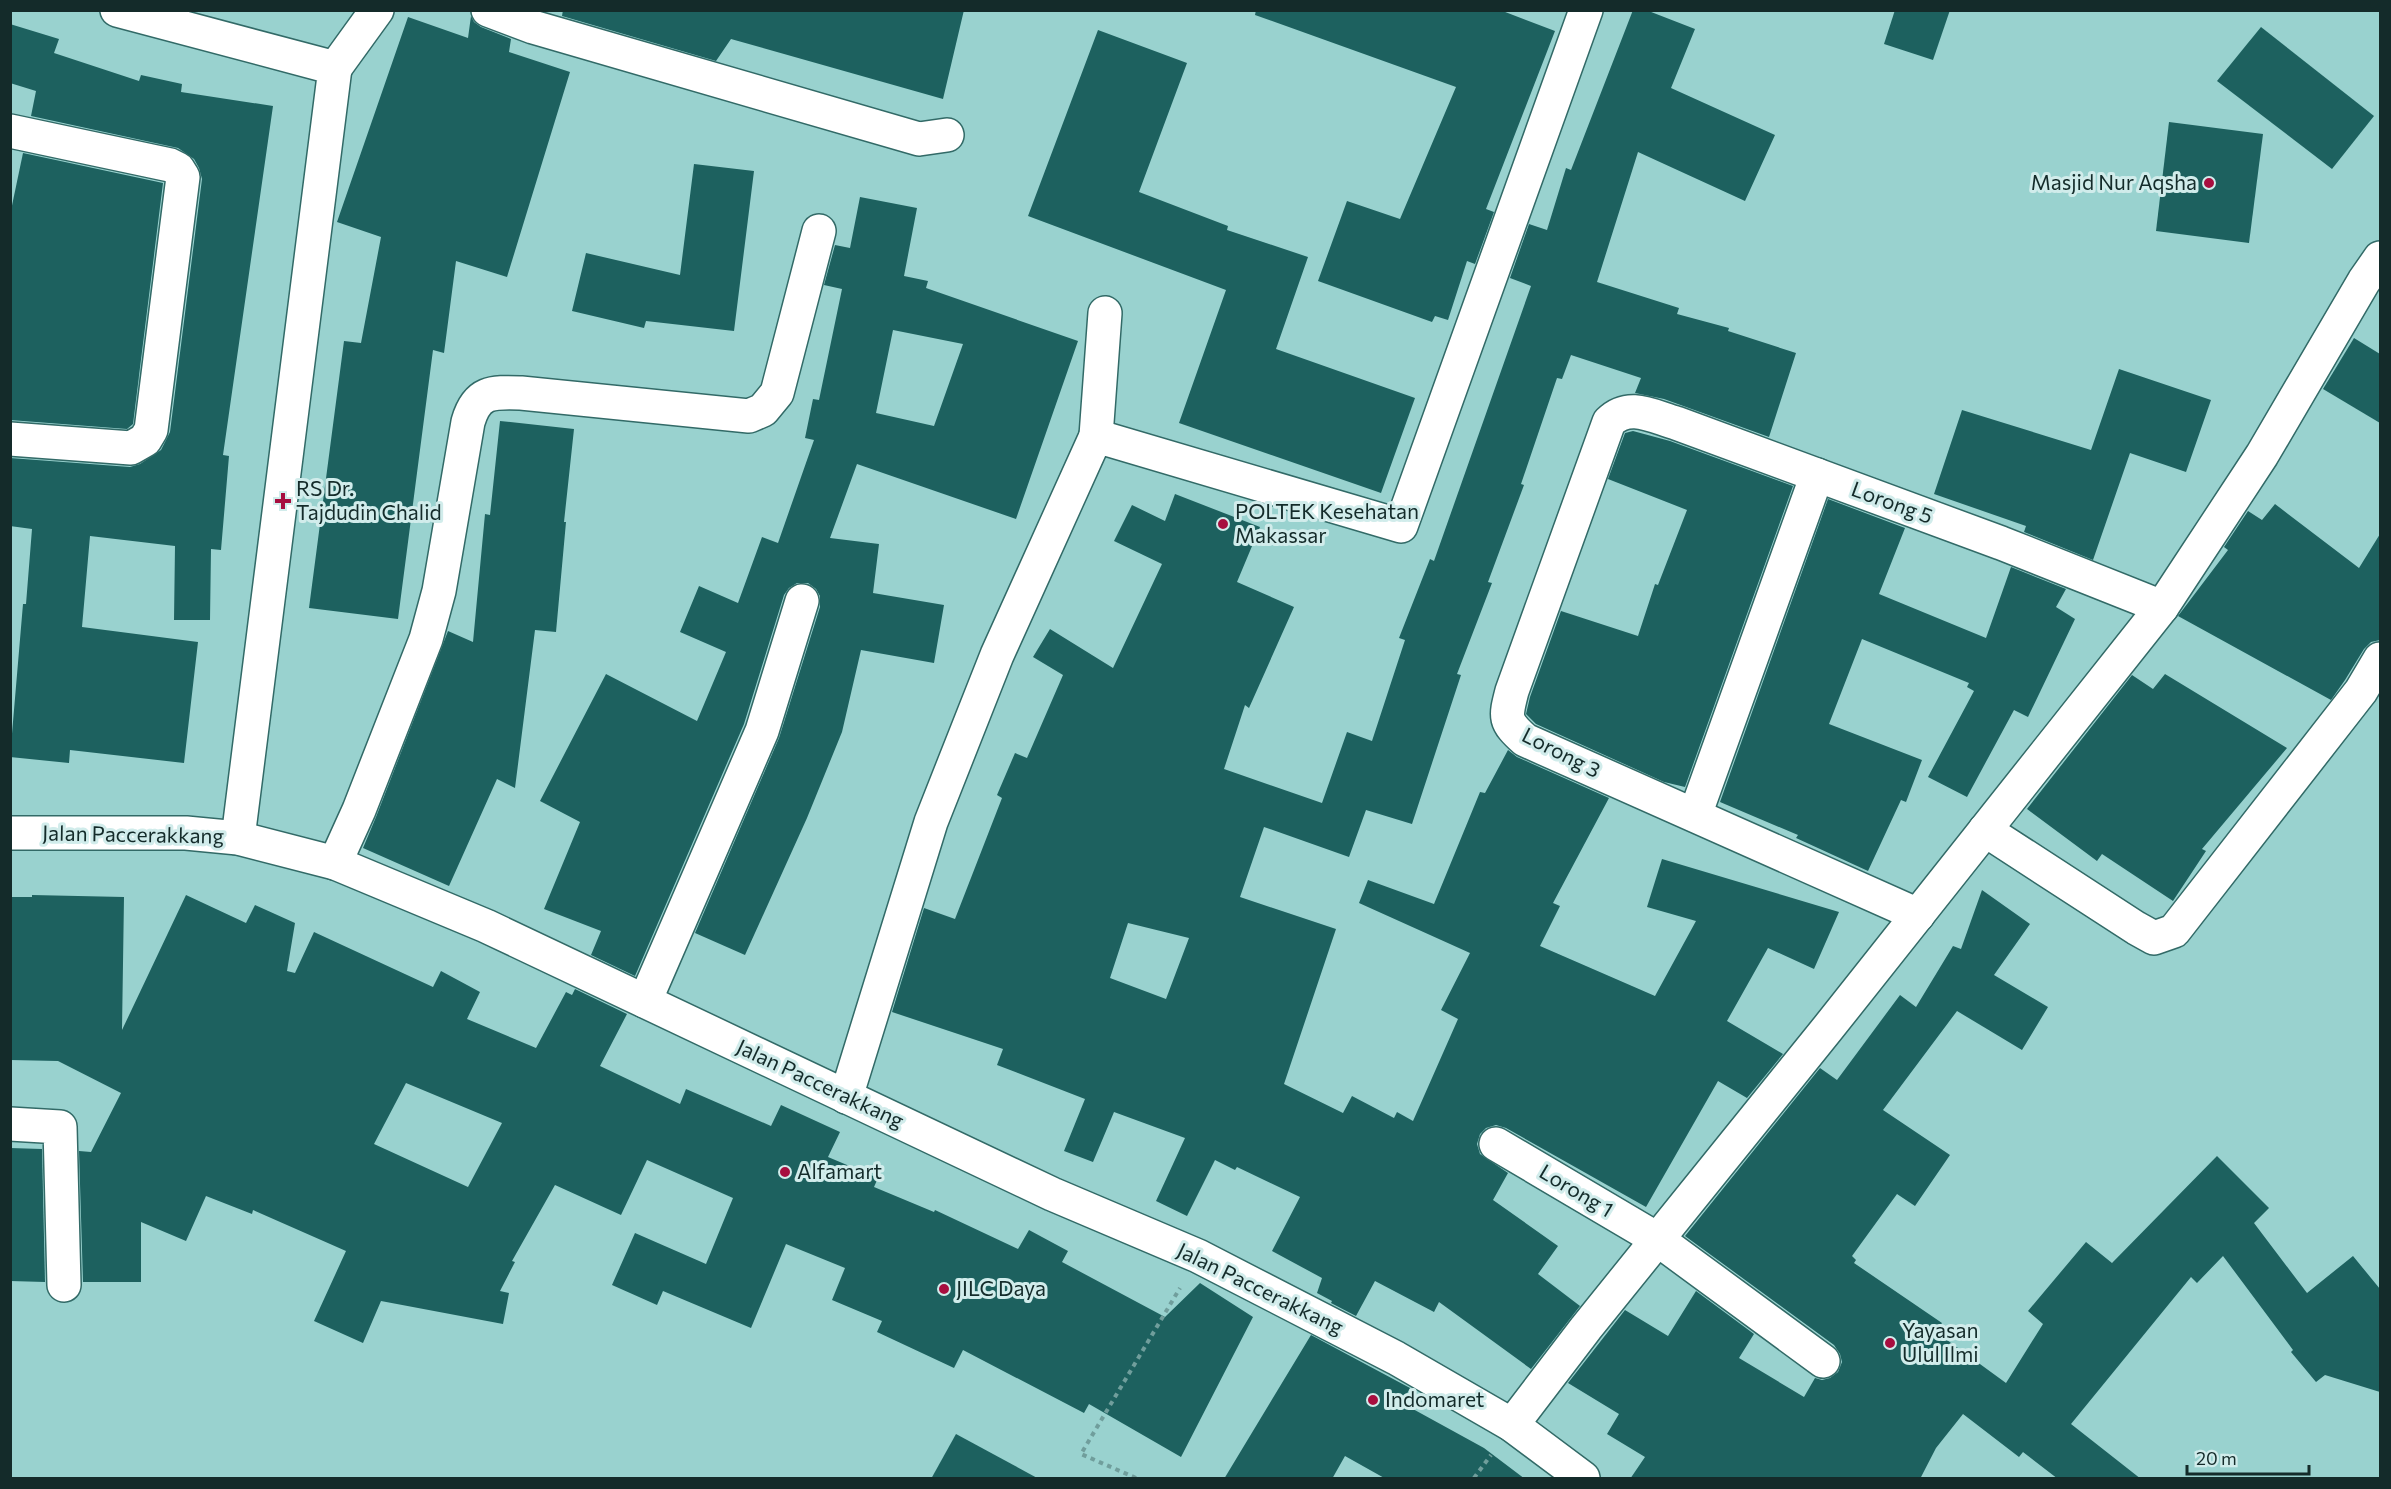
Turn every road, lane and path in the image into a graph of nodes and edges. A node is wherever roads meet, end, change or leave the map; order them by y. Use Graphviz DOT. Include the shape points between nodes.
graph roads {
  1 [pos="117,10"];
  2 [pos="376,10"];
  3 [pos="488,10"];
  4 [pos="1586,10"];
  5 [pos="335,68"];
  6 [pos="10,131"];
  7 [pos="947,135"];
  8 [pos="819,231"];
  9 [pos="2380,258"];
  10 [pos="1105,313"];
  11 [pos="1618,413"];
  12 [pos="1096,436"];
  13 [pos="10,439"];
  14 [pos="1817,475"];
  15 [pos="802,601"];
  16 [pos="2162,607"];
  17 [pos="2380,658"];
  18 [pos="1695,815"];
  19 [pos="1985,830"];
  20 [pos="10,833"];
  21 [pos="237,838"];
  22 [pos="335,863"];
  23 [pos="1918,915"];
  24 [pos="645,1001"];
  25 [pos="846,1097"];
  26 [pos="10,1124"];
  27 [pos="1496,1144"];
  28 [pos="1657,1239"];
  29 [pos="1198,1256"];
  30 [pos="64,1285"];
  31 [pos="1822,1361"];
  32 [pos="1512,1425"];
  33 [pos="1136,1479"];
  34 [pos="1583,1479"];
  1 -- 5 [label="street"];
  2 -- 5 [label="street"];
  3 -- 7 [label="street" via="533,27 919,139"];
  4 -- 12 [label="street" via="1401,526"];
  5 -- 21 [label="street"];
  6 -- 13 [label="street" via="170,165 183,177 151,430 145,440 131,448"];
  8 -- 22 [label="street" via="777,393 763,410 749,416 495,392 478,400 468,422 439,591 426,639"];
  9 -- 16 [label="street" via="2262,455"];
  10 -- 12 [label="street"];
  11 -- 14 [label="street, Lorong 5" via="1629,410 1676,423"];
  11 -- 18 [label="street, Lorong 3" via="1609,422 1507,711 1510,726 1525,740"];
  12 -- 25 [label="street" via="997,655 931,822"];
  14 -- 16 [label="street, Lorong 5"];
  14 -- 18 [label="street"];
  15 -- 24 [label="street" via="762,731"];
  16 -- 19 [label="street"];
  17 -- 19 [label="street" via="2361,691 2174,931 2154,938"];
  18 -- 23 [label="street, Lorong 3"];
  19 -- 23 [label="street"];
  20 -- 21 [label="street, Jalan Paccerakkang" via="186,833"];
  21 -- 22 [label="street, Jalan Paccerakkang"];
  22 -- 24 [label="street, Jalan Paccerakkang" via="486,926"];
  23 -- 28 [label="street"];
  24 -- 25 [label="street, Jalan Paccerakkang"];
  25 -- 29 [label="street, Jalan Paccerakkang" via="1052,1194"];
  26 -- 30 [label="street" via="60,1127"];
  27 -- 28 [label="street, Lorong 1"];
  28 -- 31 [label="street, Lorong 1"];
  28 -- 32 [label="street"];
  29 -- 32 [label="street, Jalan Paccerakkang" via="1396,1358"];
  29 -- 33 [label="path" via="1081,1454"];
  32 -- 34 [label="street, Jalan Paccerakkang"];
}
